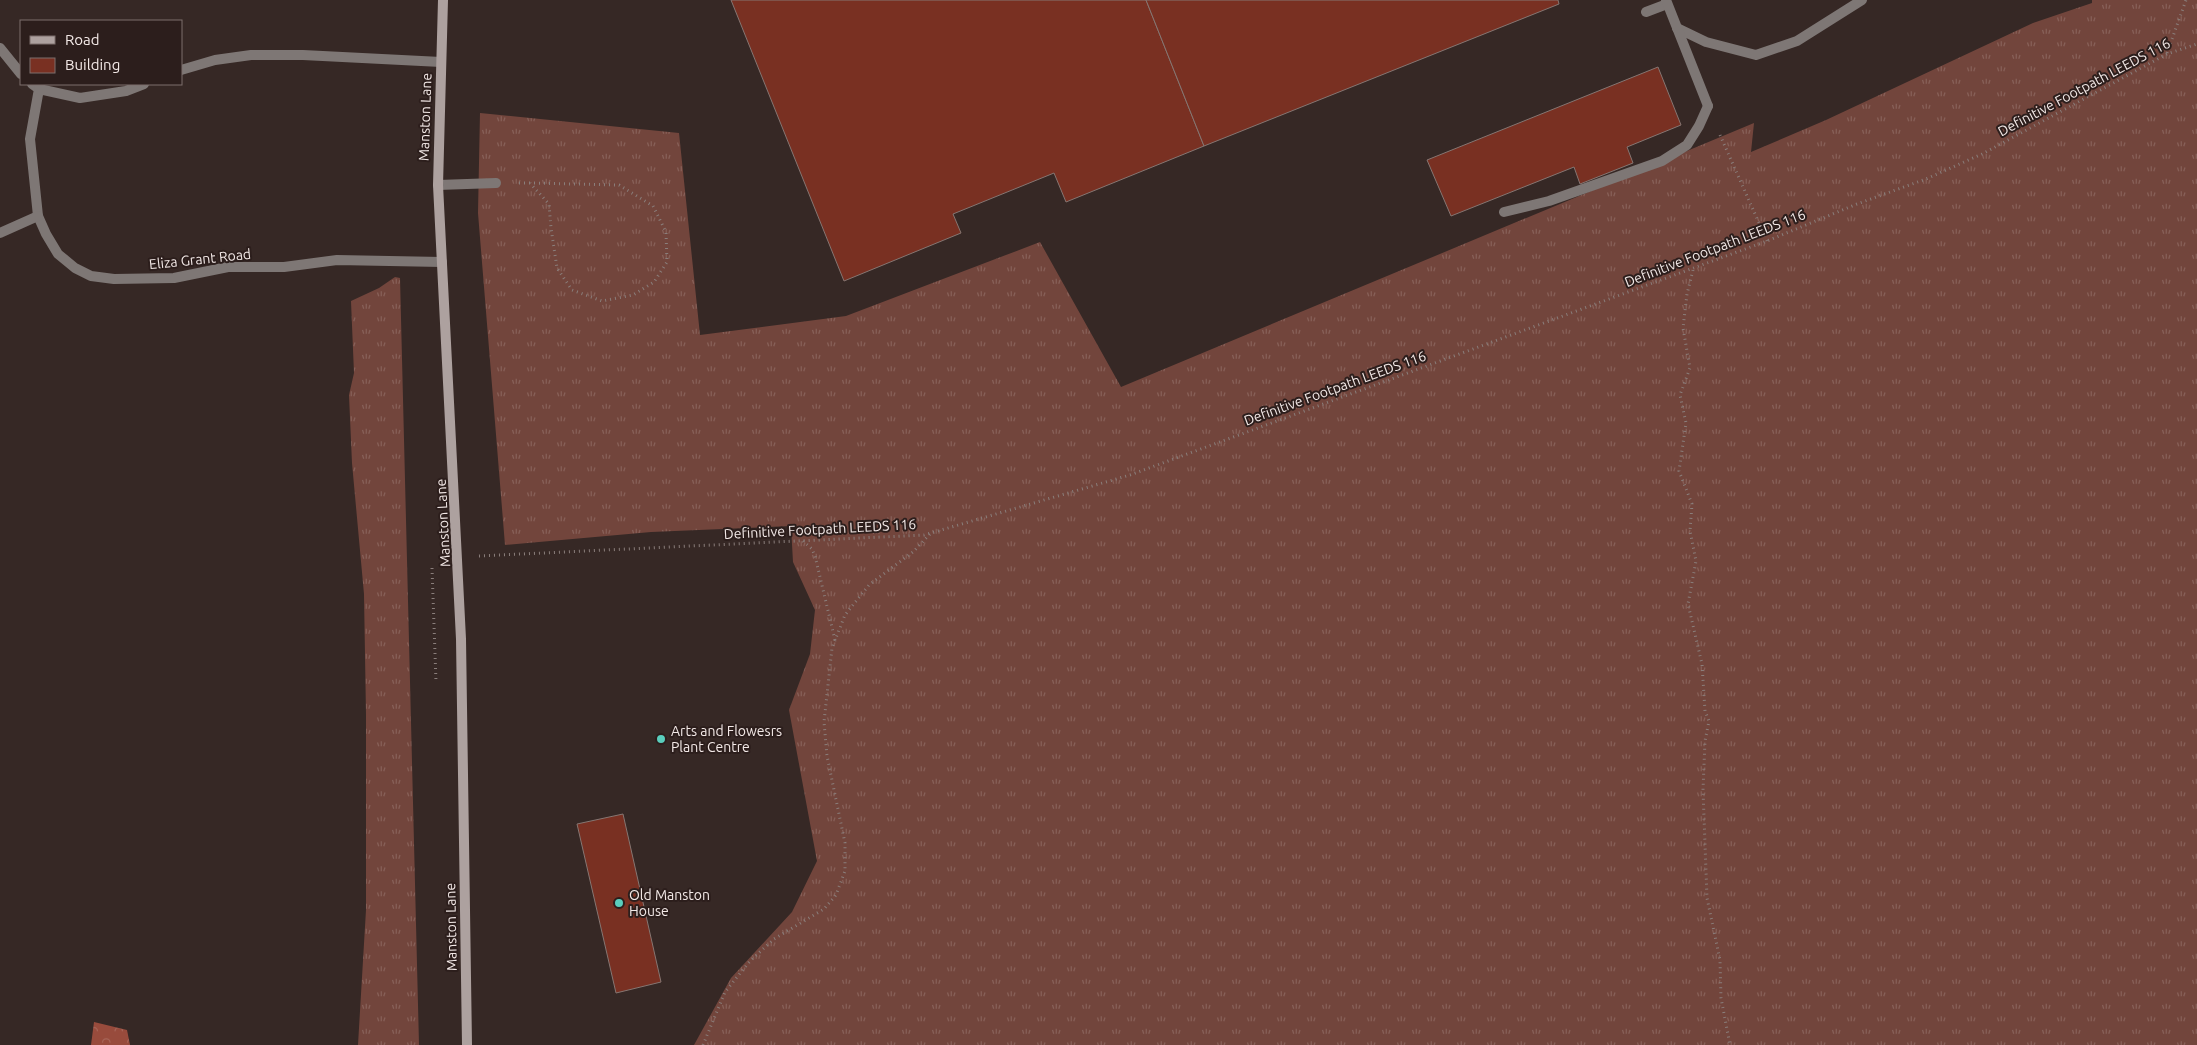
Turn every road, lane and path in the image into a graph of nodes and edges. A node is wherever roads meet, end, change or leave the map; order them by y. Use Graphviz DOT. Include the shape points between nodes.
graph roads {
  1 [pos="443,0"];
  2 [pos="1862,0"];
  3 [pos="2186,0"];
  4 [pos="1666,2"];
  5 [pos="1646,12"];
  6 [pos="1677,28"];
  7 [pos="2197,44"];
  8 [pos="0,48"];
  9 [pos="2167,54"];
  10 [pos="440,62"];
  11 [pos="182,70"];
  12 [pos="20,73"];
  13 [pos="141,85"];
  14 [pos="36,87"];
  15 [pos="1708,106"];
  16 [pos="496,183"];
  17 [pos="530,183"];
  18 [pos="438,185"];
  19 [pos="1504,212"];
  20 [pos="38,216"];
  21 [pos="0,233"];
  22 [pos="1767,242"];
  23 [pos="442,262"];
  24 [pos="1693,269"];
  25 [pos="930,533"];
  26 [pos="803,541"];
  27 [pos="458,557"];
  28 [pos="835,642"];
  29 [pos="467,1045"];
  30 [pos="704,1045"];
  31 [pos="1730,1045"];
  1 -- 10 [label="street, Manston Lane"];
  2 -- 6 [label="street" via="1798,41 1756,55 1706,42"];
  3 -- 9 [label="path"];
  4 -- 5 [label="street"];
  4 -- 6 [label="street"];
  6 -- 15 [label="street"];
  7 -- 9 [label="path, Definitive Footpath LEEDS 116"];
  8 -- 12 [label="street"];
  9 -- 22 [label="path, Definitive Footpath LEEDS 116" via="1982,154"];
  10 -- 11 [label="street" via="251,55 215,60"];
  10 -- 18 [label="street, Manston Lane"];
  13 -- 14 [label="street" via="126,91 80,98"];
  14 -- 20 [label="street, Eliza Grant Road" via="30,139"];
  15 -- 19 [label="street" via="1687,144 1662,161 1549,201"];
  15 -- 22 [label="path"];
  16 -- 17 [label="path"];
  16 -- 18 [label="street"];
  17 -- 17 [label="path" via="618,185 653,206 666,232 667,262 654,282 633,295 602,300 572,290 557,268 549,204"];
  18 -- 23 [label="street, Manston Lane"];
  20 -- 21 [label="street"];
  20 -- 23 [label="street, Eliza Grant Road" via="58,254 91,276 174,278 228,268 284,267 337,260"];
  22 -- 24 [label="path, Definitive Footpath LEEDS 116"];
  23 -- 27 [label="street, Manston Lane"];
  24 -- 25 [label="path, Definitive Footpath LEEDS 116" via="1130,475"];
  24 -- 31 [label="path" via="1683,328 1690,368 1680,395 1686,423 1679,472 1692,504 1690,531 1696,561 1688,604 1702,664 1705,711 1709,721 1703,790 1707,898 1720,960 1721,998"];
  25 -- 26 [label="path, Definitive Footpath LEEDS 116"];
  25 -- 28 [label="path" via="912,552 869,585 845,615"];
  26 -- 27 [label="path, Definitive Footpath LEEDS 116"];
  26 -- 28 [label="path" via="812,548 815,556"];
  27 -- 29 [label="street, Manston Lane"];
  28 -- 30 [label="path" via="824,722 827,756 845,843 845,871 836,895 824,909 774,939 750,961 725,992"];
}
